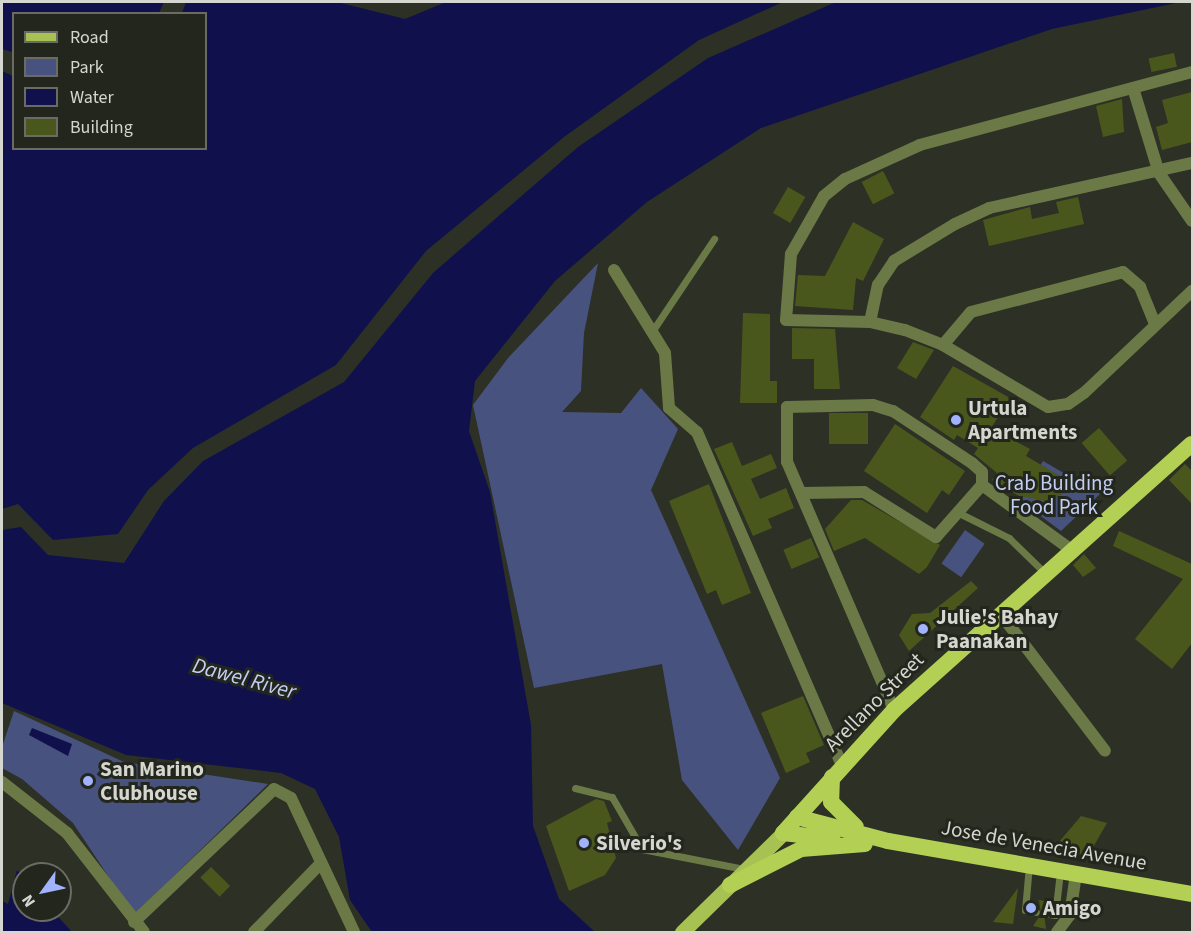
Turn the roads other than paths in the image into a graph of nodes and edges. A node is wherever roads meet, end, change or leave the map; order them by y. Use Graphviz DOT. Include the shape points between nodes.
graph roads {
  1 [pos="1192,72"];
  2 [pos="1133,88"];
  3 [pos="1192,163"];
  4 [pos="1159,173"];
  5 [pos="1192,220"];
  6 [pos="714,238"];
  7 [pos="614,270"];
  8 [pos="1192,291"];
  9 [pos="870,322"];
  10 [pos="1155,324"];
  11 [pos="653,330"];
  12 [pos="943,345"];
  13 [pos="1192,444"];
  14 [pos="982,485"];
  15 [pos="802,494"];
  16 [pos="961,514"];
  17 [pos="1073,551"];
  18 [pos="1046,574"];
  19 [pos="1000,613"];
  20 [pos="894,710"];
  21 [pos="1105,751"];
  22 [pos="837,771"];
  23 [pos="2,782"];
  24 [pos="575,788"];
  25 [pos="797,817"];
  26 [pos="783,833"];
  27 [pos="865,838"];
  28 [pos="321,862"];
  29 [pos="1029,865"];
  30 [pos="745,870"];
  31 [pos="1068,872"];
  32 [pos="730,885"];
  33 [pos="1192,894"];
  34 [pos="1036,912"];
  35 [pos="1049,914"];
  36 [pos="134,922"];
  37 [pos="144,933"];
  38 [pos="254,933"];
  39 [pos="354,933"];
  40 [pos="682,933"];
  41 [pos="1057,933"];
  1 -- 2 [label="street"];
  2 -- 4 [label="street"];
  2 -- 9 [label="street" via="920,145 834,187 791,254 786,320"];
  3 -- 4 [label="street"];
  4 -- 5 [label="street"];
  4 -- 9 [label="street" via="989,208 955,224 894,261 878,285"];
  6 -- 11 [label="lane"];
  7 -- 11 [label="street"];
  8 -- 10 [label="street"];
  9 -- 12 [label="street"];
  10 -- 12 [label="street" via="1084,393 1068,404 1048,407"];
  10 -- 12 [label="street" via="1140,287 1123,272 971,312"];
  11 -- 22 [label="street" via="667,363 669,408 697,432"];
  13 -- 17 [label="highway, Arellano Street"];
  14 -- 15 [label="street" via="982,472 972,463 883,407 787,407 787,462"];
  14 -- 16 [label="street"];
  14 -- 17 [label="street"];
  15 -- 16 [label="street" via="864,492 936,537"];
  15 -- 20 [label="street"];
  16 -- 18 [label="lane" via="1009,538"];
  17 -- 18 [label="highway, Arellano Street"];
  18 -- 19 [label="highway, Arellano Street"];
  19 -- 20 [label="highway, Arellano Street"];
  19 -- 21 [label="street"];
  20 -- 22 [label="highway, Arellano Street"];
  22 -- 25 [label="highway, Arellano Street"];
  22 -- 27 [label="highway" via="831,802"];
  23 -- 36 [label="street" via="67,833"];
  24 -- 30 [label="lane" via="612,797 642,849"];
  25 -- 26 [label="highway, Arellano Street"];
  25 -- 27 [label="highway, Jose de Venecia Avenue"];
  26 -- 27 [label="highway, Jose de Venecia Avenue"];
  26 -- 30 [label="main road"];
  27 -- 29 [label="highway, Jose de Venecia Avenue"];
  27 -- 32 [label="highway" via="801,849"];
  28 -- 36 [label="street" via="291,798 274,789"];
  28 -- 38 [label="street"];
  28 -- 39 [label="street"];
  29 -- 31 [label="highway, Jose de Venecia Avenue"];
  29 -- 34 [label="lane" via="1026,910"];
  30 -- 32 [label="main road"];
  31 -- 33 [label="highway, Jose de Venecia Avenue"];
  31 -- 35 [label="lane" via="1055,915"];
  31 -- 41 [label="street" via="1070,915"];
  32 -- 40 [label="main road"];
  36 -- 37 [label="street"];
}
